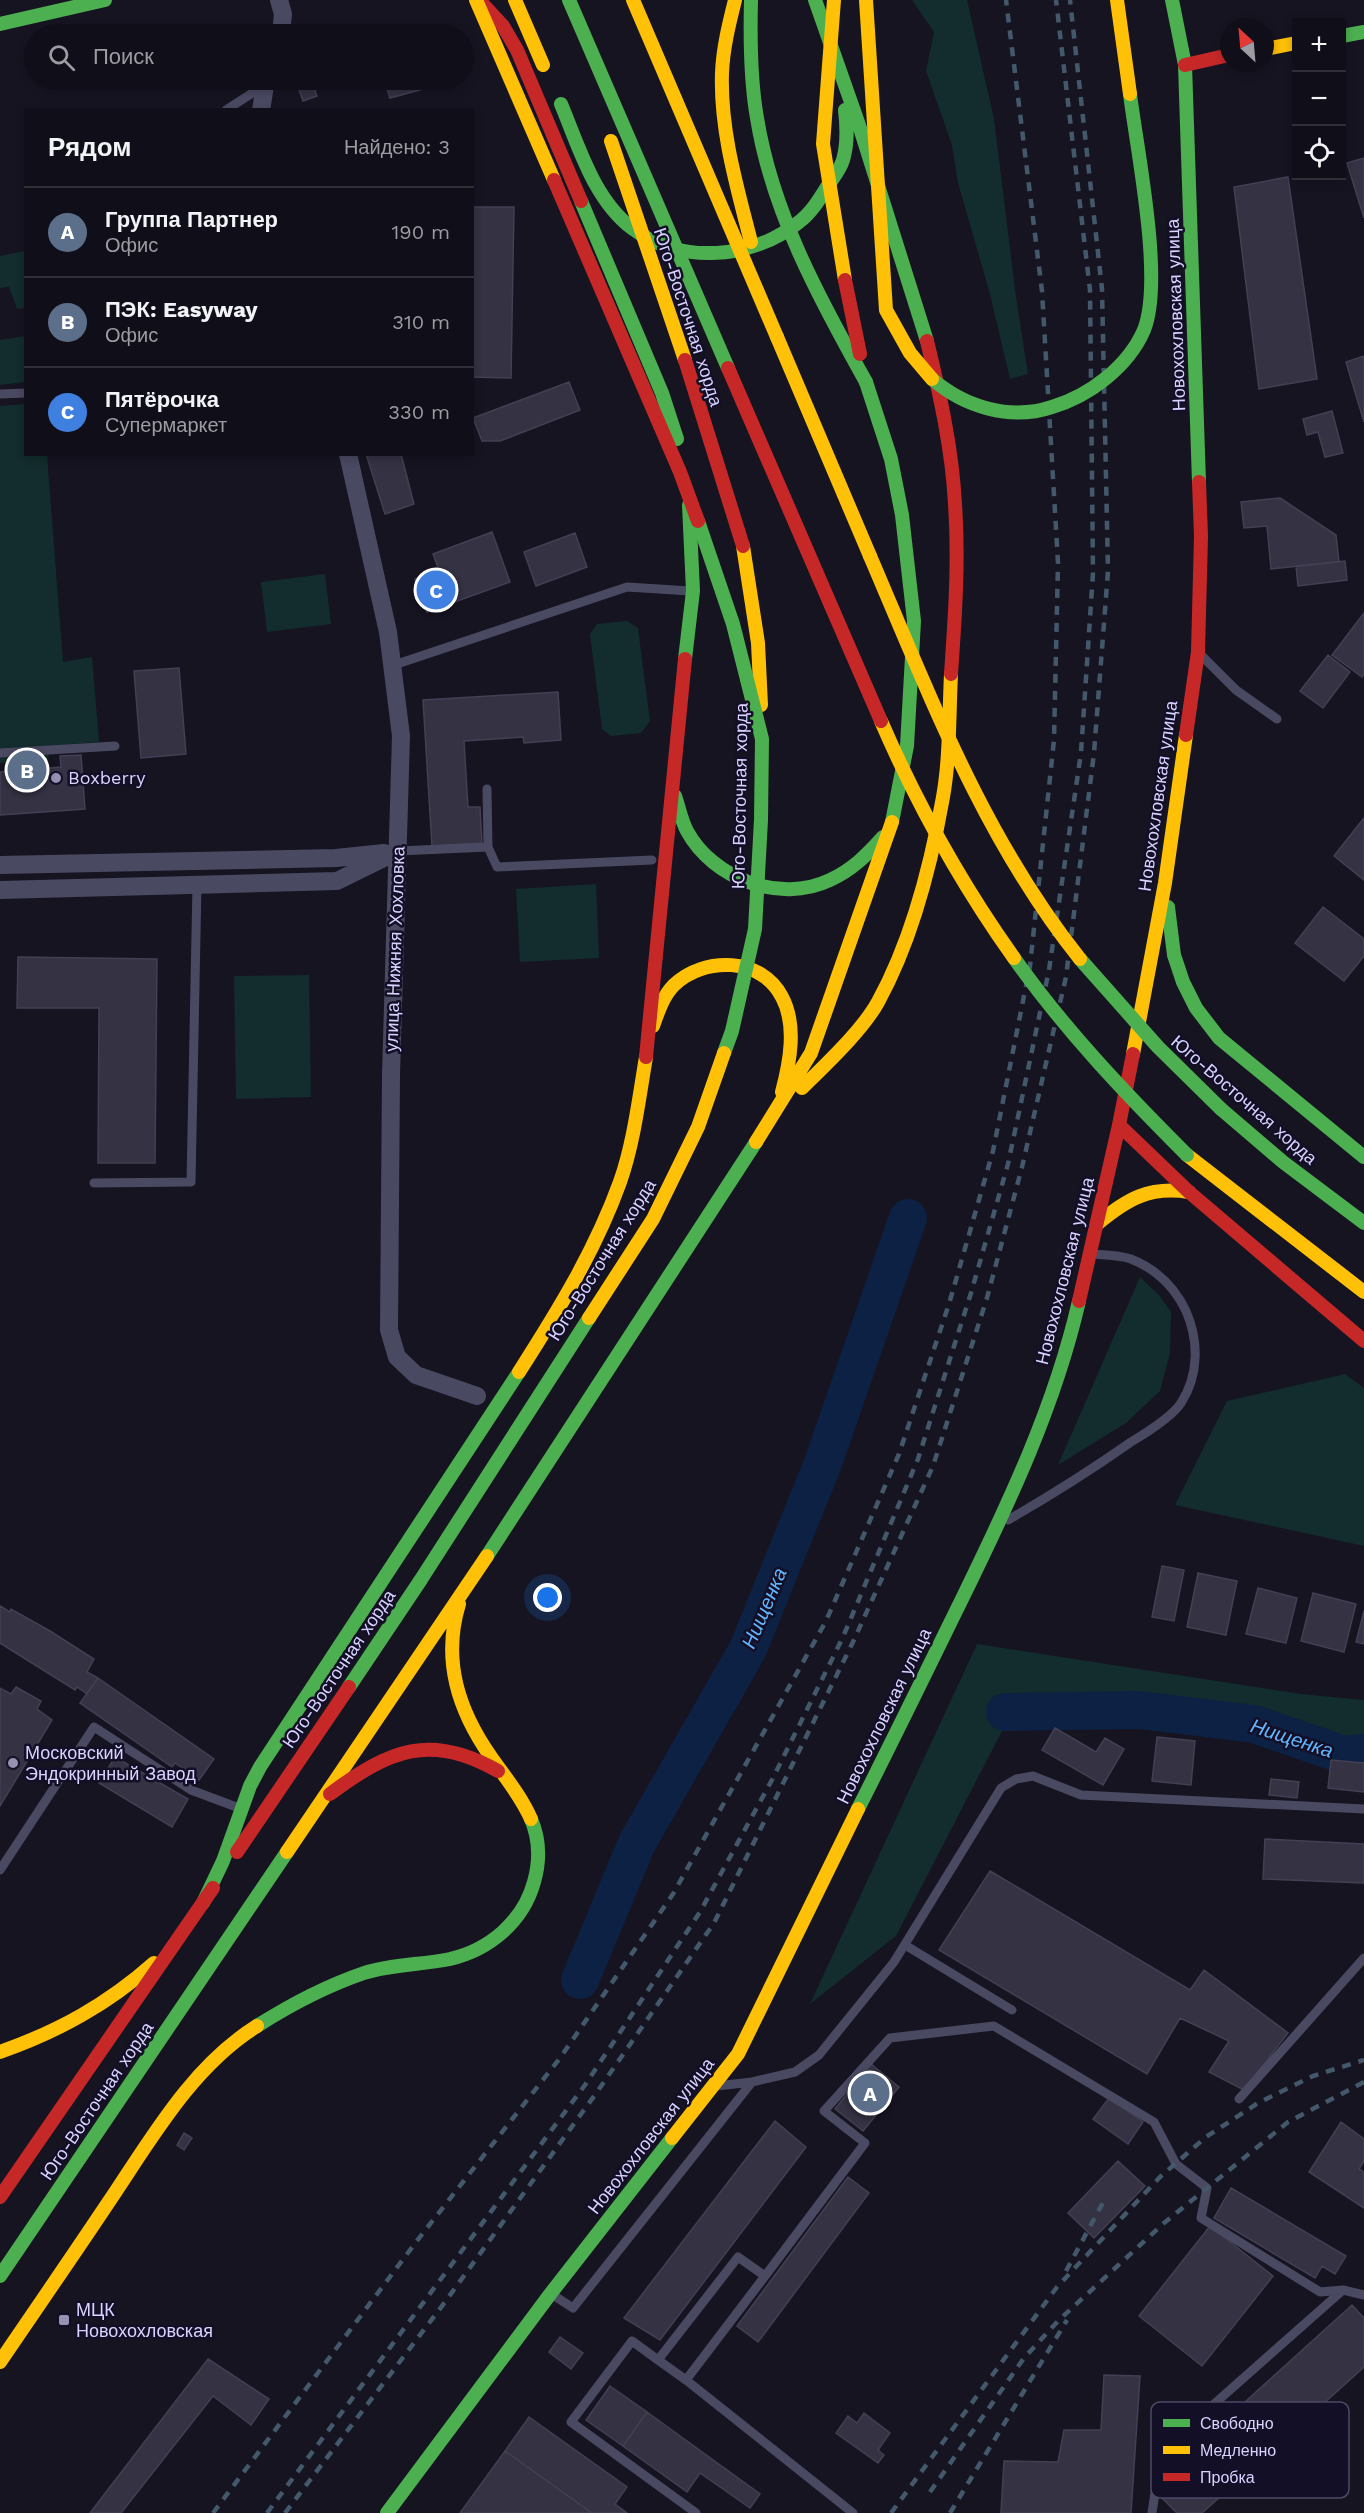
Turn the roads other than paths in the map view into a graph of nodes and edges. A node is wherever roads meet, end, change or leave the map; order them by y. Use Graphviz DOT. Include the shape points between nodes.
graph roads {
  1 [pos="105,0"];
  2 [pos="279,0"];
  3 [pos="477,0"];
  4 [pos="515,0"];
  5 [pos="564,0"];
  6 [pos="569,0"];
  7 [pos="633,0"];
  8 [pos="735,0"];
  9 [pos="751,0"];
  10 [pos="814,0"];
  11 [pos="834,0"];
  12 [pos="866,0"];
  13 [pos="1117,0"];
  14 [pos="1173,0"];
  15 [pos="0,24"];
  16 [pos="282,24"];
  17 [pos="1364,32"];
  18 [pos="1346,35"];
  19 [pos="1292,45"];
  20 [pos="1274,48"];
  21 [pos="1220,57"];
  22 [pos="1185,65"];
  23 [pos="547,74"];
  24 [pos="843,81"];
  25 [pos="255,90"];
  26 [pos="264,90"];
  27 [pos="557,95"];
  28 [pos="598,101"];
  29 [pos="229,108"];
  30 [pos="261,108"];
  31 [pos="605,124"];
  32 [pos="777,337"];
  33 [pos="866,382"];
  34 [pos="24,393"];
  35 [pos="0,394"];
  36 [pos="348,456"];
  37 [pos="693,591"];
  38 [pos="1198,652"];
  39 [pos="394,665"];
  40 [pos="1277,718"];
  41 [pos="762,740"];
  42 [pos="115,746"];
  43 [pos="0,753"];
  44 [pos="672,779"];
  45 [pos="486,789"];
  46 [pos="891,825"];
  47 [pos="488,847"];
  48 [pos="398,851"];
  49 [pos="652,860"];
  50 [pos="0,865"];
  51 [pos="1165,883"];
  52 [pos="197,885"];
  53 [pos="0,890"];
  54 [pos="649,1037"];
  55 [pos="776,1112"];
  56 [pos="1119,1125"];
  57 [pos="1364,1157"];
  58 [pos="94,1183"];
  59 [pos="1189,1192"];
  60 [pos="1364,1223"];
  61 [pos="1097,1224"];
  62 [pos="1089,1254"];
  63 [pos="1364,1292"];
  64 [pos="1364,1341"];
  65 [pos="477,1396"];
  66 [pos="998,1525"];
  67 [pos="465,1590"];
  68 [pos="513,1786"];
  69 [pos="326,1798"];
  70 [pos="242,1809"];
  71 [pos="1364,1809"];
  72 [pos="0,1870"];
  73 [pos="203,1903"];
  74 [pos="176,1942"];
  75 [pos="905,1945"];
  76 [pos="1364,1958"];
  77 [pos="1012,2010"];
  78 [pos="0,2052"];
  79 [pos="752,2082"];
  80 [pos="712,2087"];
  81 [pos="1239,2099"];
  82 [pos="0,2197"];
  83 [pos="0,2276"];
  84 [pos="765,2276"];
  85 [pos="1342,2290"];
  86 [pos="552,2293"];
  87 [pos="1364,2295"];
  88 [pos="658,2360"];
  89 [pos="0,2362"];
  90 [pos="686,2380"];
  91 [pos="1216,2402"];
  92 [pos="1154,2498"];
  93 [pos="387,2513"];
  94 [pos="696,2513"];
  95 [pos="853,2513"];
  96 [pos="1152,2513"];
  1 -- 15 [label="main road"];
  2 -- 16 [label="street"];
  3 -- 37 [label="main road" via="503,26 517,50 662,393 676,432 688,492"];
  3 -- 41 [label="main road, bridge" via="695,513 733,624"];
  4 -- 23 [label="main road"];
  5 -- 28 [label="main road"];
  6 -- 63 [label="main road, Юго-Восточная хорда, bridge" via="906,778 955,866 1008,951 1133,1101 1187,1155"];
  7 -- 32 [label="main road, Юго-Восточная хорда, bridge"];
  8 -- 32 [label="main road, bridge" via="725,37 722,74 728,140"];
  9 -- 33 [label="main road, bridge" via="750,65 760,136 784,211 829,318"];
  10 -- 24 [label="main road"];
  11 -- 33 [label="main road, Юго-Восточная хорда, bridge" via="823,144 846,290"];
  12 -- 13 [label="main road, bridge" via="886,310 919,367 945,390 973,405 1008,412 1041,411 1072,400 1101,383 1126,358 1144,328 1150,300 1149,242"];
  14 -- 22 [label="main road, Новохохловская улица"];
  17 -- 18 [label="main road"];
  19 -- 20 [label="main road"];
  21 -- 22 [label="main road"];
  22 -- 38 [label="main road, Новохохловская улица" via="1201,536"];
  24 -- 27 [label="main road, bridge" via="848,143 842,166 797,224 754,247 721,253 694,253 661,244 634,230 613,212 598,189"];
  24 -- 55 [label="main road" via="924,327 940,395 955,503 957,588 943,796 903,946 877,1004 839,1051"];
  25 -- 29 [label="lane"];
  26 -- 30 [label="street"];
  31 -- 41 [label="main road, Юго-Восточная хорда, bridge" via="743,546 758,643"];
  32 -- 60 [label="main road, Юго-Восточная хорда, bridge" via="953,751 997,837 1047,916 1102,988 1166,1058 1283,1162"];
  33 -- 46 [label="main road, Юго-Восточная хорда, bridge" via="891,459 903,515 914,621 907,746"];
  34 -- 35 [label="lane"];
  36 -- 39 [label="street, улица Нижняя Хохловка"];
  37 -- 39 [label="lane" via="627,587"];
  37 -- 44 [label="main road"];
  38 -- 40 [label="lane" via="1236,690"];
  38 -- 51 [label="main road, Новохохловская улица"];
  39 -- 48 [label="street, улица Нижняя Хохловка" via="401,736"];
  41 -- 73 [label="main road, Юго-Восточная хорда, bridge" via="754,929 732,1031 698,1126 653,1219 420,1581"];
  42 -- 43 [label="lane"];
  44 -- 46 [label="main road" via="678,813 690,837 708,861 749,885 775,890 827,883 873,852"];
  44 -- 54 [label="main road"];
  45 -- 47 [label="lane"];
  46 -- 55 [label="main road, Юго-Восточная хорда" via="811,1053"];
  47 -- 48 [label="lane"];
  47 -- 49 [label="lane" via="498,867"];
  48 -- 50 [label="street" via="336,858"];
  48 -- 52 [label="street" via="337,880"];
  48 -- 65 [label="street, улица Нижняя Хохловка" via="389,1330 397,1357 416,1375"];
  51 -- 56 [label="main road, Новохохловская улица"];
  51 -- 57 [label="main road" via="1174,955 1196,1008 1219,1038"];
  52 -- 53 [label="street"];
  52 -- 58 [label="lane" via="191,1182"];
  54 -- 55 [label="main road" via="663,1001 675,984 689,974 725,963 762,975 777,987 788,1012 790,1066"];
  54 -- 70 [label="main road" via="636,1117 620,1181 590,1254 559,1311 260,1767"];
  55 -- 67 [label="main road, Юго-Восточная хорда"];
  56 -- 59 [label="main road"];
  56 -- 61 [label="main road, Новохохловская улица"];
  59 -- 61 [label="main road" via="1164,1189 1139,1196"];
  59 -- 64 [label="main road"];
  61 -- 62 [label="main road, Новохохловская улица"];
  62 -- 66 [label="main road, Новохохловская улица" via="1070,1341 1041,1424"];
  62 -- 66 [label="lane" via="1130,1259 1163,1279 1179,1296 1196,1346 1194,1375 1180,1404 1153,1428 1065,1488"];
  66 -- 80 [label="main road, Новохохловская улица" via="738,2054"];
  67 -- 68 [label="main road" via="453,1619 450,1640 454,1683 479,1740"];
  67 -- 69 [label="main road, Юго-Восточная хорда"];
  68 -- 69 [label="main road" via="477,1758 451,1749 432,1748 396,1754 379,1762"];
  68 -- 89 [label="main road" via="532,1818 538,1854 531,1890 513,1922 485,1946 468,1953 391,1966 335,1982 275,2014 234,2042 194,2081 159,2127"];
  69 -- 83 [label="main road, Юго-Восточная хорда"];
  70 -- 72 [label="lane" via="191,1790 94,1727"];
  70 -- 73 [label="main road"];
  71 -- 75 [label="lane" via="1081,1795 1033,1776 1016,1779 1001,1788"];
  73 -- 74 [label="main road, Юго-Восточная хорда"];
  74 -- 78 [label="main road" via="106,2003 74,2023"];
  74 -- 82 [label="main road, Юго-Восточная хорда"];
  75 -- 77 [label="lane"];
  75 -- 79 [label="lane" via="819,2055 795,2072"];
  76 -- 81 [label="lane"];
  79 -- 80 [label="lane"];
  79 -- 86 [label="lane" via="573,2308"];
  80 -- 86 [label="main road, Новохохловская улица"];
  84 -- 85 [label="lane" via="865,2143 824,2111 890,2038 994,2026 1154,2122 1176,2164 1207,2188 1201,2218 1320,2292"];
  84 -- 88 [label="lane" via="738,2258"];
  84 -- 90 [label="lane"];
  85 -- 87 [label="lane"];
  85 -- 91 [label="lane"];
  86 -- 93 [label="main road, Новохохловская улица"];
  88 -- 90 [label="lane"];
  88 -- 94 [label="lane" via="632,2341 571,2422"];
  90 -- 95 [label="lane"];
  92 -- 96 [label="lane"];
}
